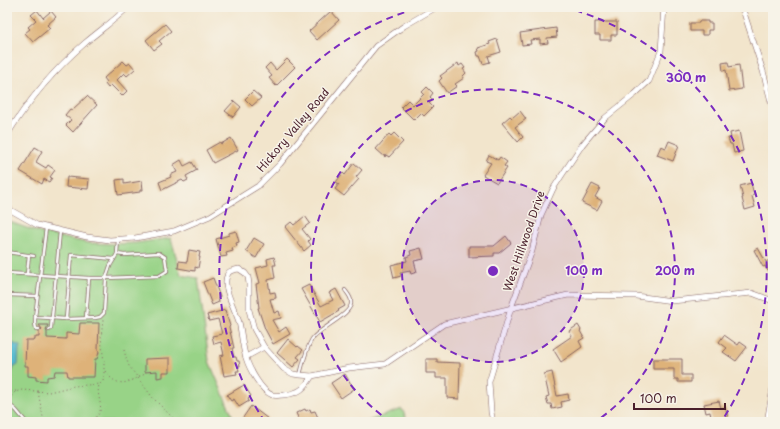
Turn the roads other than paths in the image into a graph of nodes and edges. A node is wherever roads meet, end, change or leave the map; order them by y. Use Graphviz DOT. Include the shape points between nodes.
graph roads {
  1 [pos="128,7"];
  2 [pos="436,7"];
  3 [pos="664,7"];
  4 [pos="743,8"];
  5 [pos="773,108"];
  6 [pos="7,135"];
  7 [pos="7,208"];
  8 [pos="46,228"];
  9 [pos="60,231"];
  10 [pos="118,239"];
  11 [pos="7,252"];
  12 [pos="117,254"];
  13 [pos="29,256"];
  14 [pos="34,256"];
  15 [pos="114,259"];
  16 [pos="7,273"];
  17 [pos="27,274"];
  18 [pos="40,275"];
  19 [pos="56,276"];
  20 [pos="69,277"];
  21 [pos="89,278"];
  22 [pos="106,278"];
  23 [pos="345,290"];
  24 [pos="7,295"];
  25 [pos="37,296"];
  26 [pos="773,301"];
  27 [pos="511,308"];
  28 [pos="35,317"];
  29 [pos="52,318"];
  30 [pos="86,318"];
  31 [pos="66,319"];
  32 [pos="39,329"];
  33 [pos="49,330"];
  34 [pos="264,348"];
  35 [pos="246,357"];
  36 [pos="300,375"];
  37 [pos="312,376"];
  38 [pos="773,388"];
  39 [pos="8,404"];
  40 [pos="26,422"];
  41 [pos="493,422"];
  42 [pos="767,422"];
  1 -- 6 [label="street" via="51,76"];
  2 -- 10 [label="street, Hickory Valley Road" via="376,46 280,164 258,186 210,216 174,231"];
  3 -- 27 [label="street, West Hillwood Drive" via="661,51 649,81 605,118 582,145 553,189"];
  4 -- 5 [label="street"];
  7 -- 8 [label="street, Hickory Valley Road"];
  8 -- 9 [label="street, Hickory Valley Road"];
  8 -- 18 [label="lane"];
  9 -- 10 [label="street, Hickory Valley Road" via="87,237"];
  9 -- 19 [label="lane"];
  10 -- 12 [label="lane"];
  11 -- 13 [label="lane"];
  12 -- 15 [label="lane"];
  12 -- 22 [label="lane" via="160,253 165,257 167,271 159,276"];
  13 -- 14 [label="lane"];
  13 -- 17 [label="lane"];
  15 -- 20 [label="lane" via="70,255"];
  15 -- 22 [label="lane"];
  16 -- 17 [label="lane"];
  17 -- 18 [label="lane"];
  18 -- 19 [label="lane"];
  18 -- 25 [label="lane"];
  19 -- 20 [label="lane"];
  19 -- 29 [label="lane"];
  20 -- 21 [label="lane"];
  20 -- 31 [label="lane"];
  21 -- 22 [label="lane"];
  21 -- 30 [label="lane"];
  22 -- 30 [label="lane" via="104,313 100,317"];
  23 -- 36 [label="lane" via="352,301 351,306 313,338"];
  24 -- 25 [label="lane"];
  25 -- 28 [label="lane"];
  26 -- 27 [label="street" via="752,293 672,301 636,296 568,295"];
  27 -- 37 [label="street" via="444,324 385,364"];
  27 -- 41 [label="street, West Hillwood Drive" via="489,382"];
  28 -- 29 [label="lane"];
  28 -- 32 [label="lane" via="35,327"];
  29 -- 31 [label="lane"];
  29 -- 33 [label="lane"];
  30 -- 31 [label="lane"];
  34 -- 35 [label="street"];
  34 -- 35 [label="street" via="254,329 249,310 248,277 239,269 231,270 227,274 226,290 239,323"];
  34 -- 36 [label="street" via="284,369"];
  35 -- 37 [label="street" via="256,378 271,394 295,394 306,386"];
  36 -- 37 [label="street"];
  38 -- 42 [label="street"];
  39 -- 40 [label="lane"];
}
